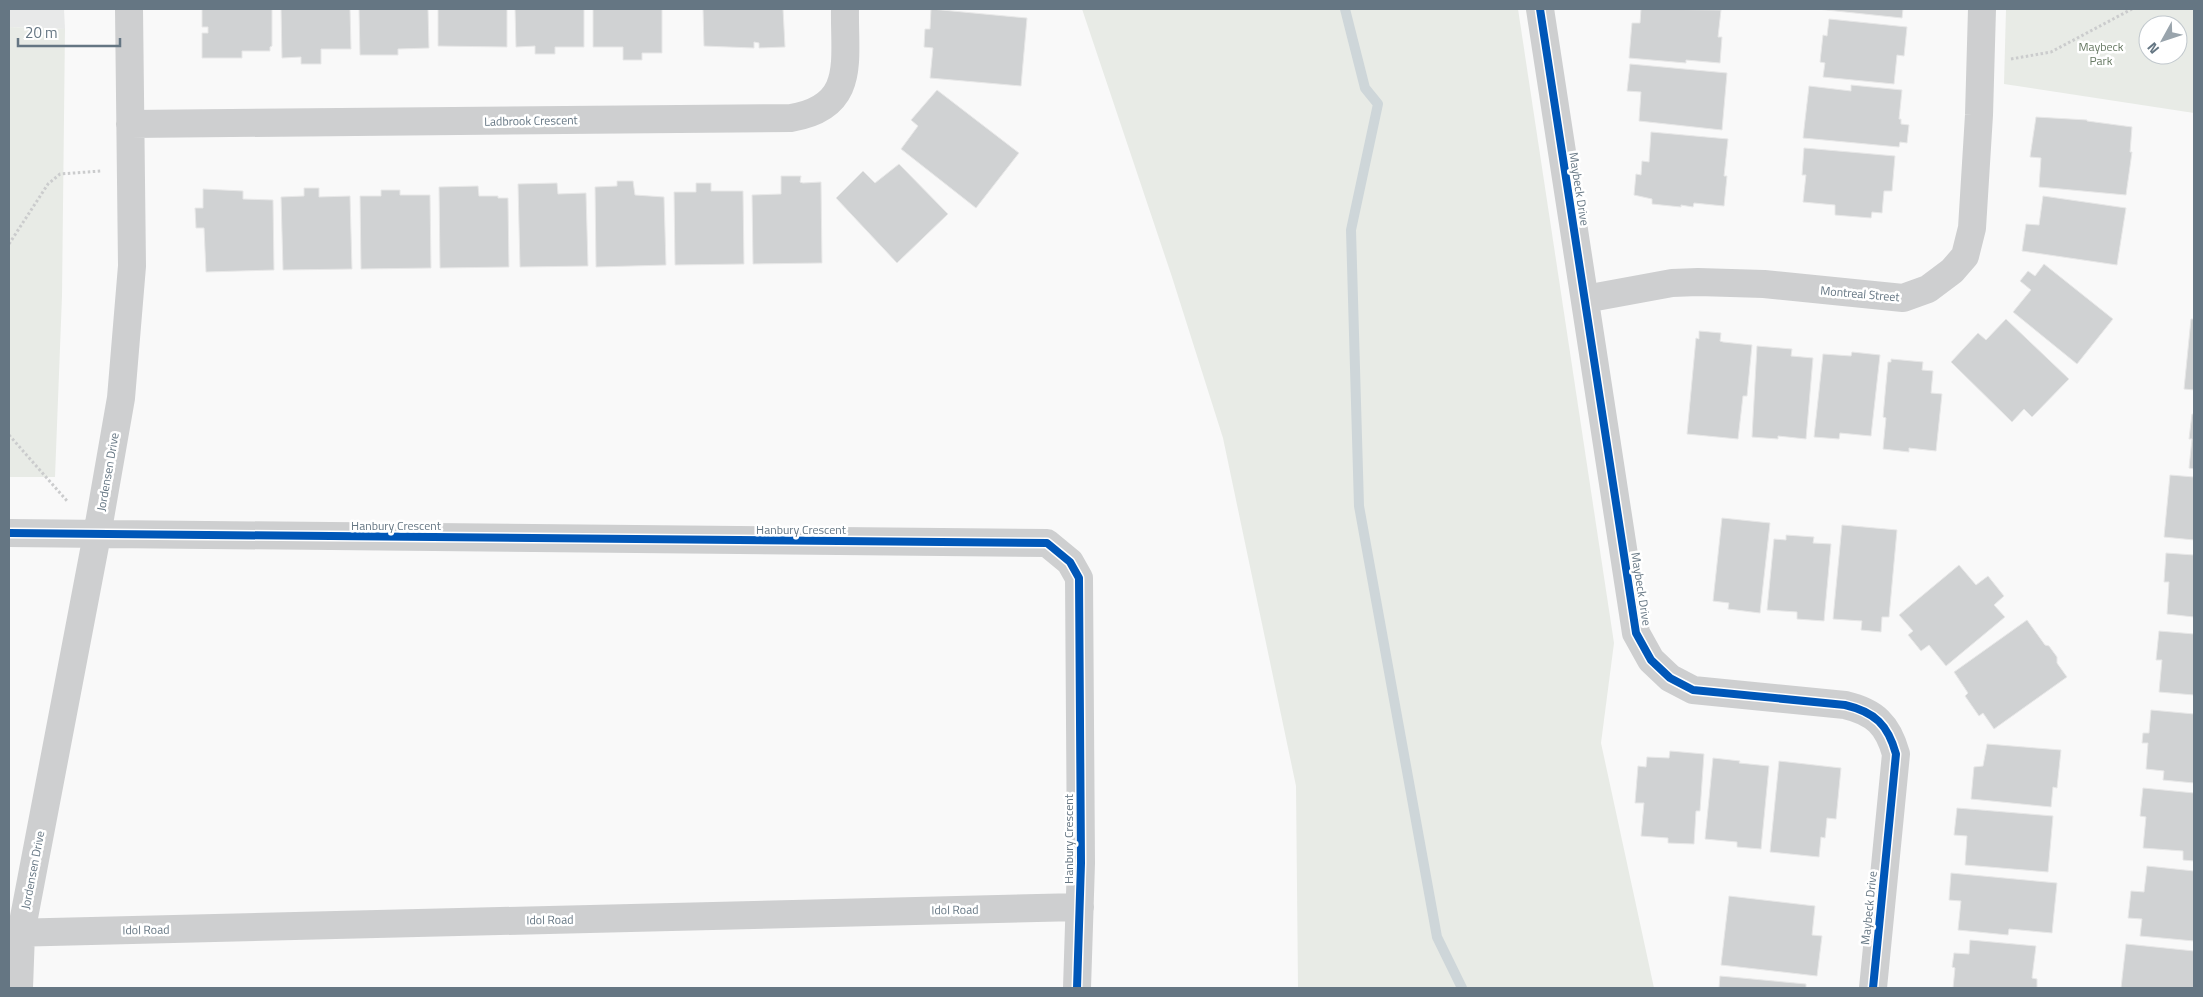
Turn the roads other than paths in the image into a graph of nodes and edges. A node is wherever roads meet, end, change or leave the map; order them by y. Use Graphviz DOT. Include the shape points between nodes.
graph roads {
  1 [pos="129,9"];
  2 [pos="845,9"];
  3 [pos="1540,9"];
  4 [pos="1982,9"];
  5 [pos="130,124"];
  6 [pos="1585,299"];
  7 [pos="9,533"];
  8 [pos="98,535"];
  9 [pos="1080,906"];
  10 [pos="15,933"];
  11 [pos="19,988"];
  12 [pos="1077,988"];
  13 [pos="1873,988"];
  1 -- 5 [label="street, Jordensen Drive"];
  2 -- 5 [label="street, Ladbrook Crescent" via="844,79 824,107 808,115 791,118"];
  3 -- 6 [label="street, Maybeck Drive"];
  4 -- 6 [label="street, Montreal Street" via="1972,228 1964,256 1952,271 1928,289 1903,298 1764,284 1698,282"];
  5 -- 8 [label="street, Jordensen Drive" via="132,266 121,398"];
  6 -- 13 [label="street, Maybeck Drive" via="1636,633 1651,660 1670,678 1693,690 1854,707 1875,717 1892,739 1896,754"];
  7 -- 8 [label="street, Hanbury Crescent"];
  8 -- 9 [label="street, Hanbury Crescent" via="1047,543 1070,562 1079,578"];
  8 -- 10 [label="street, Jordensen Drive"];
  9 -- 10 [label="street, Idol Road"];
  9 -- 12 [label="street, Hanbury Crescent"];
  10 -- 11 [label="street, Jordensen Drive"];
}
